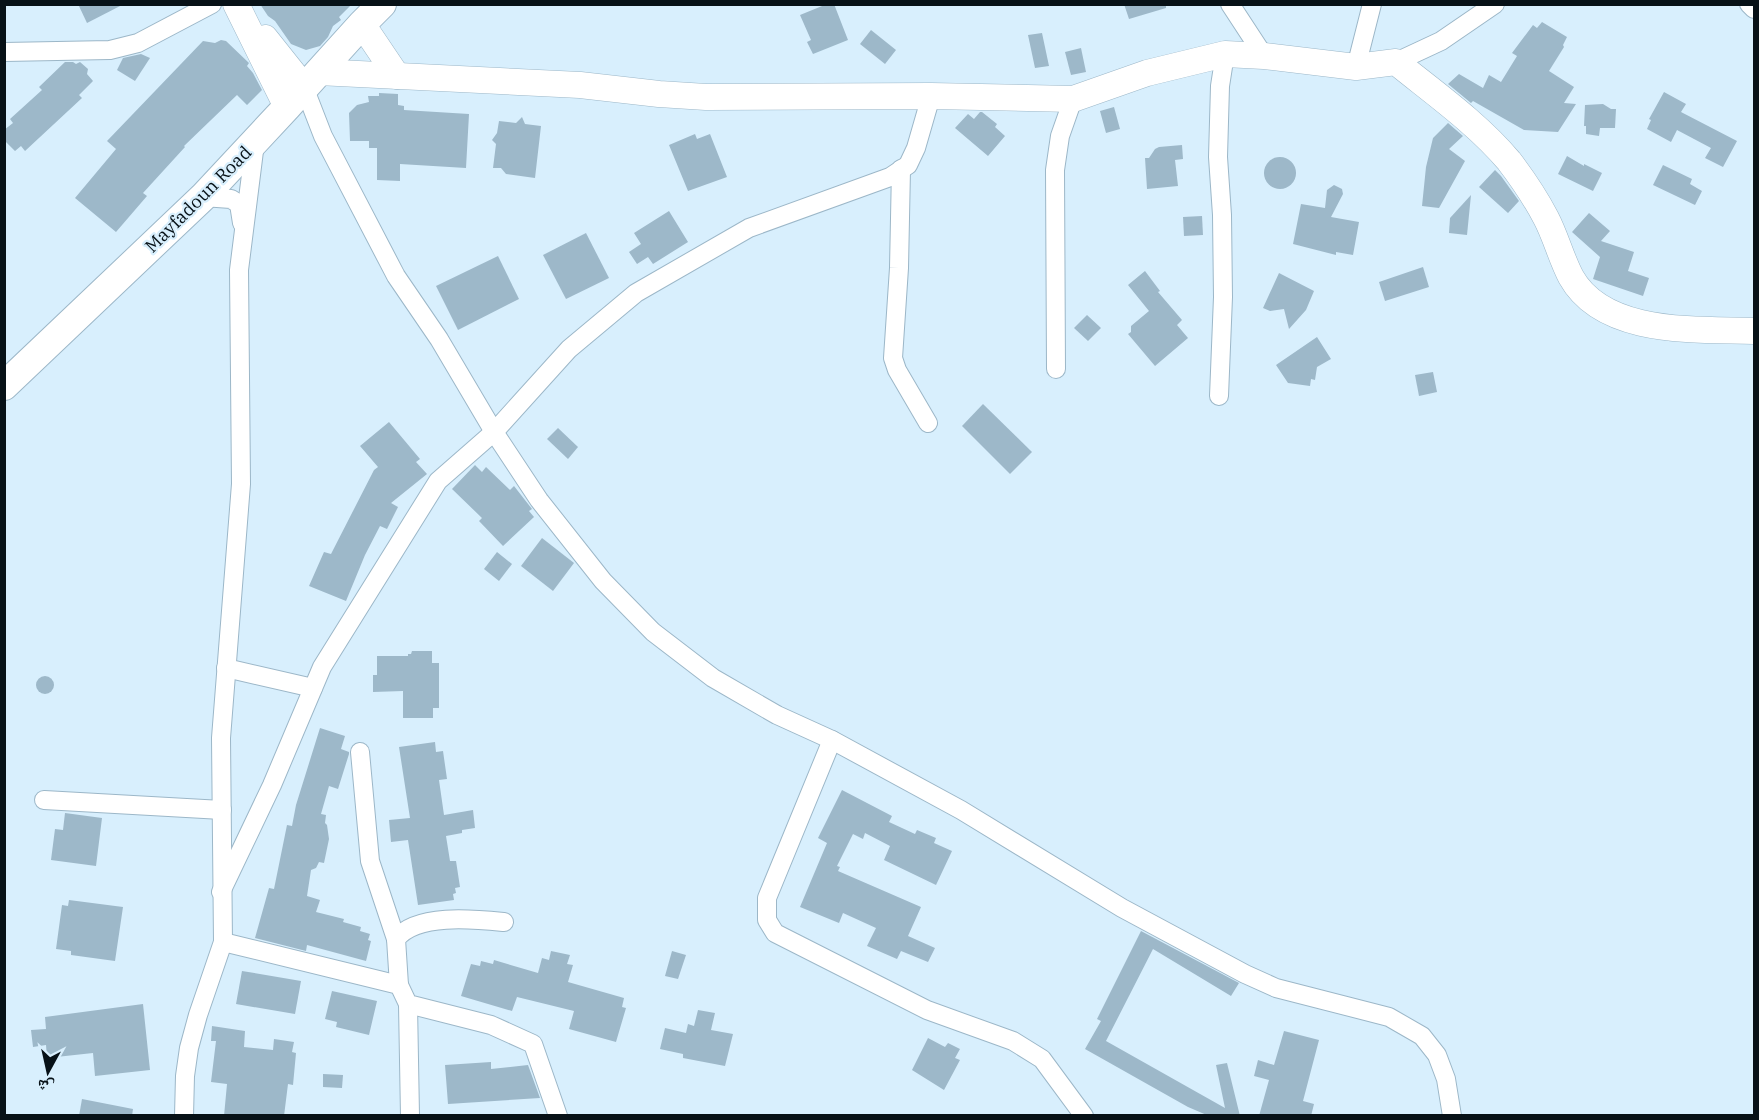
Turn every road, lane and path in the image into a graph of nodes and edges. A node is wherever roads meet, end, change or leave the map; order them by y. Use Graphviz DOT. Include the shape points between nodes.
graph roads {
  1 [pos="213,4"];
  2 [pos="237,4"];
  3 [pos="1230,4"];
  4 [pos="1372,4"];
  5 [pos="1495,4"];
  6 [pos="1749,4"];
  7 [pos="1755,9"];
  8 [pos="372,14"];
  9 [pos="4,52"];
  10 [pos="1225,54"];
  11 [pos="1264,56"];
  12 [pos="1396,62"];
  13 [pos="1356,67"];
  14 [pos="397,76"];
  15 [pos="303,89"];
  16 [pos="931,96"];
  17 [pos="1073,99"];
  18 [pos="323,136"];
  19 [pos="255,143"];
  20 [pos="901,169"];
  21 [pos="203,197"];
  22 [pos="244,230"];
  23 [pos="1755,331"];
  24 [pos="1056,369"];
  25 [pos="4,386"];
  26 [pos="1219,396"];
  27 [pos="928,423"];
  28 [pos="494,432"];
  29 [pos="226,668"];
  30 [pos="313,688"];
  31 [pos="832,740"];
  32 [pos="360,752"];
  33 [pos="44,800"];
  34 [pos="222,810"];
  35 [pos="221,892"];
  36 [pos="504,922"];
  37 [pos="396,939"];
  38 [pos="223,942"];
  39 [pos="399,985"];
  40 [pos="408,1004"];
  41 [pos="184,1116"];
  42 [pos="410,1116"];
  43 [pos="558,1116"];
  44 [pos="1084,1116"];
  45 [pos="1452,1116"];
  1 -- 9 [label="street" via="138,43 110,50"];
  2 -- 15 [label="street"];
  3 -- 11 [label="street"];
  4 -- 13 [label="street"];
  5 -- 12 [label="street" via="1441,41"];
  6 -- 7 [label="street"];
  8 -- 14 [label="street"];
  8 -- 15 [label="main road, Mayfadoun Road"];
  10 -- 11 [label="street"];
  10 -- 17 [label="street" via="1148,73"];
  10 -- 26 [label="street" via="1218,156 1222,238"];
  11 -- 13 [label="street"];
  12 -- 13 [label="street"];
  12 -- 23 [label="street" via="1486,137 1509,162 1545,216 1571,277 1589,297 1614,315 1656,326"];
  14 -- 15 [label="street"];
  14 -- 16 [label="street" via="580,85 706,97"];
  15 -- 18 [label="street"];
  15 -- 18 [label="street"];
  15 -- 19 [label="main road, Mayfadoun Road"];
  16 -- 17 [label="street"];
  16 -- 20 [label="street" via="916,148 908,165"];
  17 -- 24 [label="street" via="1060,136 1055,171"];
  18 -- 28 [label="street" via="396,276"];
  19 -- 21 [label="main road, Mayfadoun Road"];
  19 -- 22 [label="street"];
  20 -- 27 [label="street" via="893,358"];
  20 -- 28 [label="street" via="890,177 749,228 636,293 569,350"];
  21 -- 22 [label="street" via="231,199 239,204"];
  21 -- 25 [label="main road, Mayfadoun Road"];
  22 -- 29 [label="street" via="238,307 241,484"];
  28 -- 30 [label="street" via="438,481 322,667"];
  28 -- 31 [label="street" via="539,500 596,572 653,633 713,678 777,715"];
  29 -- 30 [label="street"];
  29 -- 34 [label="street"];
  30 -- 35 [label="street"];
  31 -- 44 [label="street" via="767,898 767,920 775,933 927,1010 1013,1041 1042,1059"];
  31 -- 45 [label="street" via="961,810 1122,908 1245,974 1276,988 1389,1017 1422,1036 1437,1055 1446,1079"];
  32 -- 37 [label="street" via="370,861"];
  33 -- 34 [label="street"];
  34 -- 35 [label="street"];
  35 -- 38 [label="street"];
  36 -- 37 [label="street" via="452,920 418,925"];
  37 -- 39 [label="street"];
  38 -- 39 [label="street"];
  38 -- 41 [label="street" via="189,1048"];
  39 -- 40 [label="street"];
  40 -- 42 [label="street"];
  40 -- 43 [label="street" via="490,1025 533,1044"];
}
